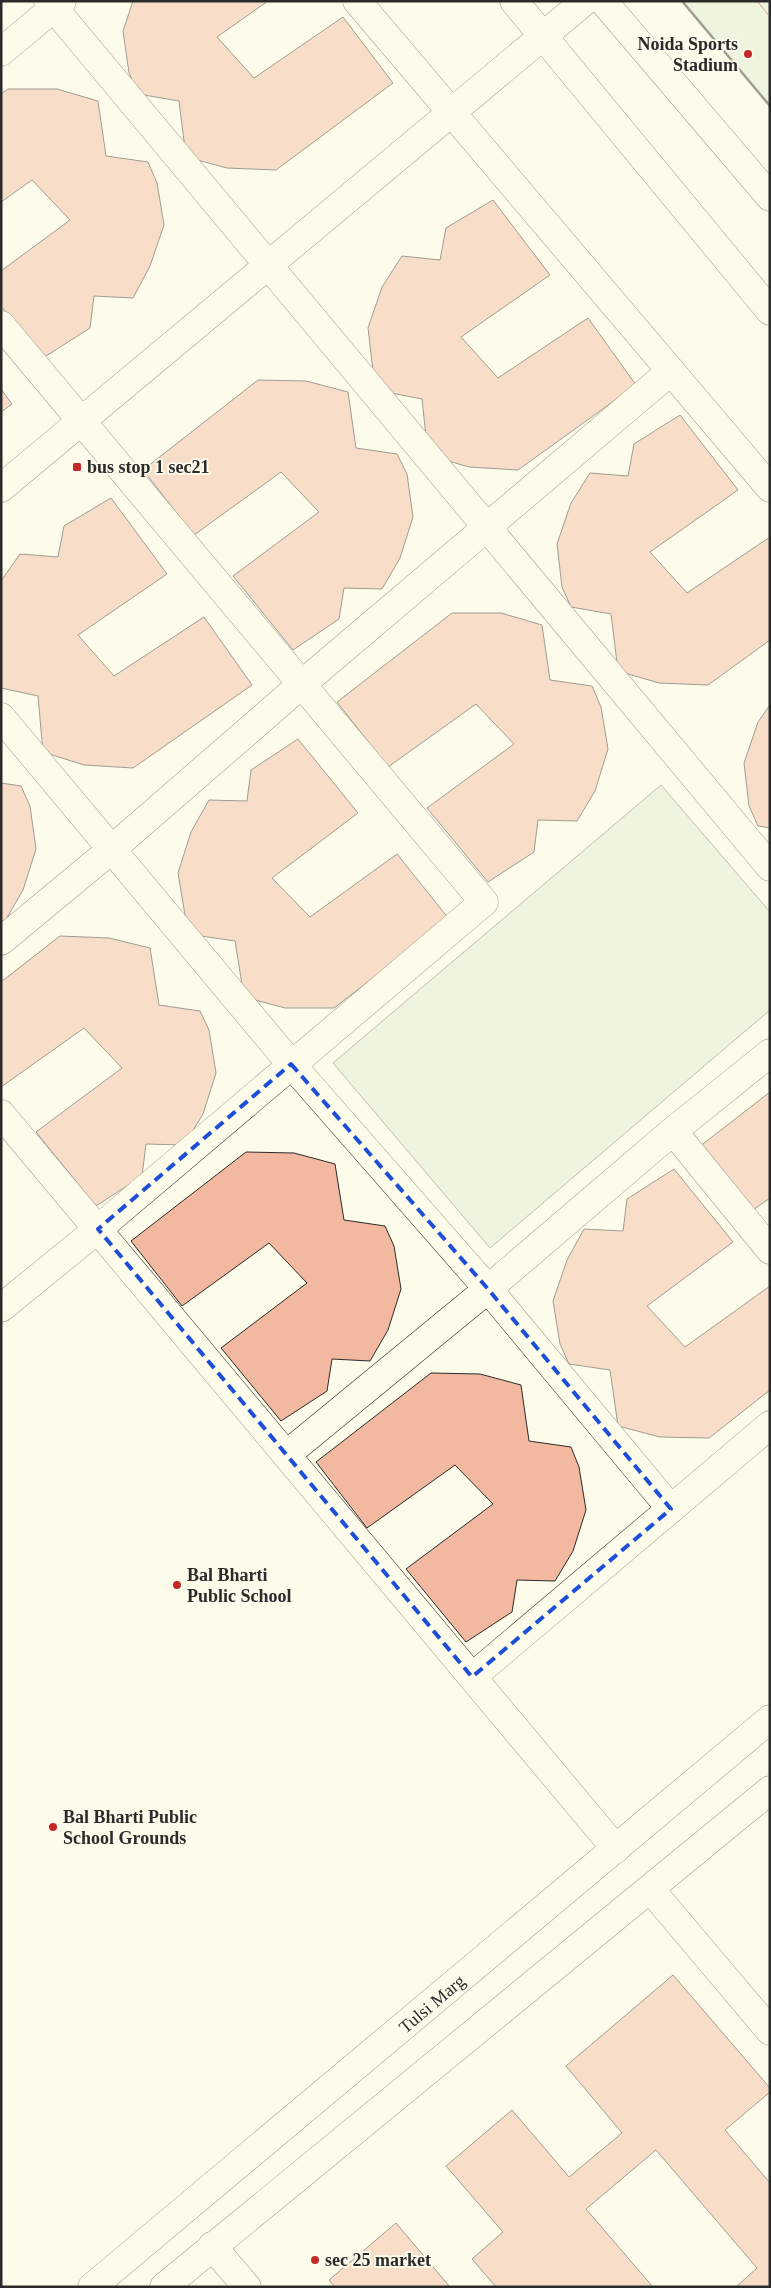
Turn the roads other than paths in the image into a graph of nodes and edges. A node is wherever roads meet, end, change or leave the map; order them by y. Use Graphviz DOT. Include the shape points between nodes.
graph roads {
  1 [pos="357,1"];
  2 [pos="514,1"];
  3 [pos="585,1"];
  4 [pos="603,1"];
  5 [pos="54,4"];
  6 [pos="543,36"];
  7 [pos="1,52"];
  8 [pos="451,113"];
  9 [pos="770,197"];
  10 [pos="268,266"];
  11 [pos="770,311"];
  12 [pos="1,325"];
  13 [pos="671,371"];
  14 [pos="82,421"];
  15 [pos="1,488"];
  16 [pos="770,488"];
  17 [pos="487,527"];
  18 [pos="302,684"];
  19 [pos="1,717"];
  20 [pos="112,849"];
  21 [pos="770,867"];
  22 [pos="1,941"];
  23 [pos="770,1053"];
  24 [pos="291,1064"];
  25 [pos="1,1114"];
  26 [pos="672,1131"];
  27 [pos="98,1229"];
  28 [pos="770,1250"];
  29 [pos="488,1289"];
  30 [pos="2,1305"];
  31 [pos="770,1425"];
  32 [pos="286,1455"];
  33 [pos="671,1509"];
  34 [pos="472,1677"];
  35 [pos="770,1719"];
  36 [pos="770,1790"];
  37 [pos="616,1848"];
  38 [pos="651,1890"];
  39 [pos="770,2031"];
  40 [pos="212,2246"];
  41 [pos="92,2287"];
  42 [pos="164,2287"];
  43 [pos="246,2287"];
  1 -- 8 [label="street"];
  2 -- 6 [label="street"];
  3 -- 6 [label="street"];
  4 -- 9 [label="street"];
  5 -- 7 [label="street"];
  5 -- 10 [label="street"];
  6 -- 8 [label="street"];
  6 -- 11 [label="street"];
  8 -- 10 [label="street"];
  8 -- 13 [label="street"];
  10 -- 14 [label="street"];
  10 -- 17 [label="street"];
  12 -- 14 [label="street"];
  13 -- 16 [label="street"];
  13 -- 17 [label="street"];
  14 -- 15 [label="street"];
  14 -- 18 [label="street"];
  17 -- 18 [label="street"];
  17 -- 21 [label="street"];
  18 -- 20 [label="street"];
  18 -- 24 [label="street" via="484,902"];
  19 -- 20 [label="street"];
  20 -- 22 [label="street"];
  20 -- 24 [label="street"];
  23 -- 26 [label="street"];
  24 -- 27 [label="street"];
  24 -- 29 [label="street"];
  25 -- 27 [label="street"];
  26 -- 28 [label="street"];
  26 -- 29 [label="street"];
  27 -- 30 [label="street"];
  27 -- 32 [label="street"];
  29 -- 32 [label="street"];
  29 -- 33 [label="street"];
  31 -- 33 [label="street"];
  32 -- 34 [label="street"];
  33 -- 34 [label="street"];
  34 -- 37 [label="street"];
  35 -- 37 [label="street, Tulsi Marg"];
  36 -- 38 [label="street"];
  37 -- 41 [label="street, Tulsi Marg"];
  38 -- 39 [label="street"];
  38 -- 40 [label="street"];
  40 -- 42 [label="street"];
  40 -- 43 [label="street"];
}
